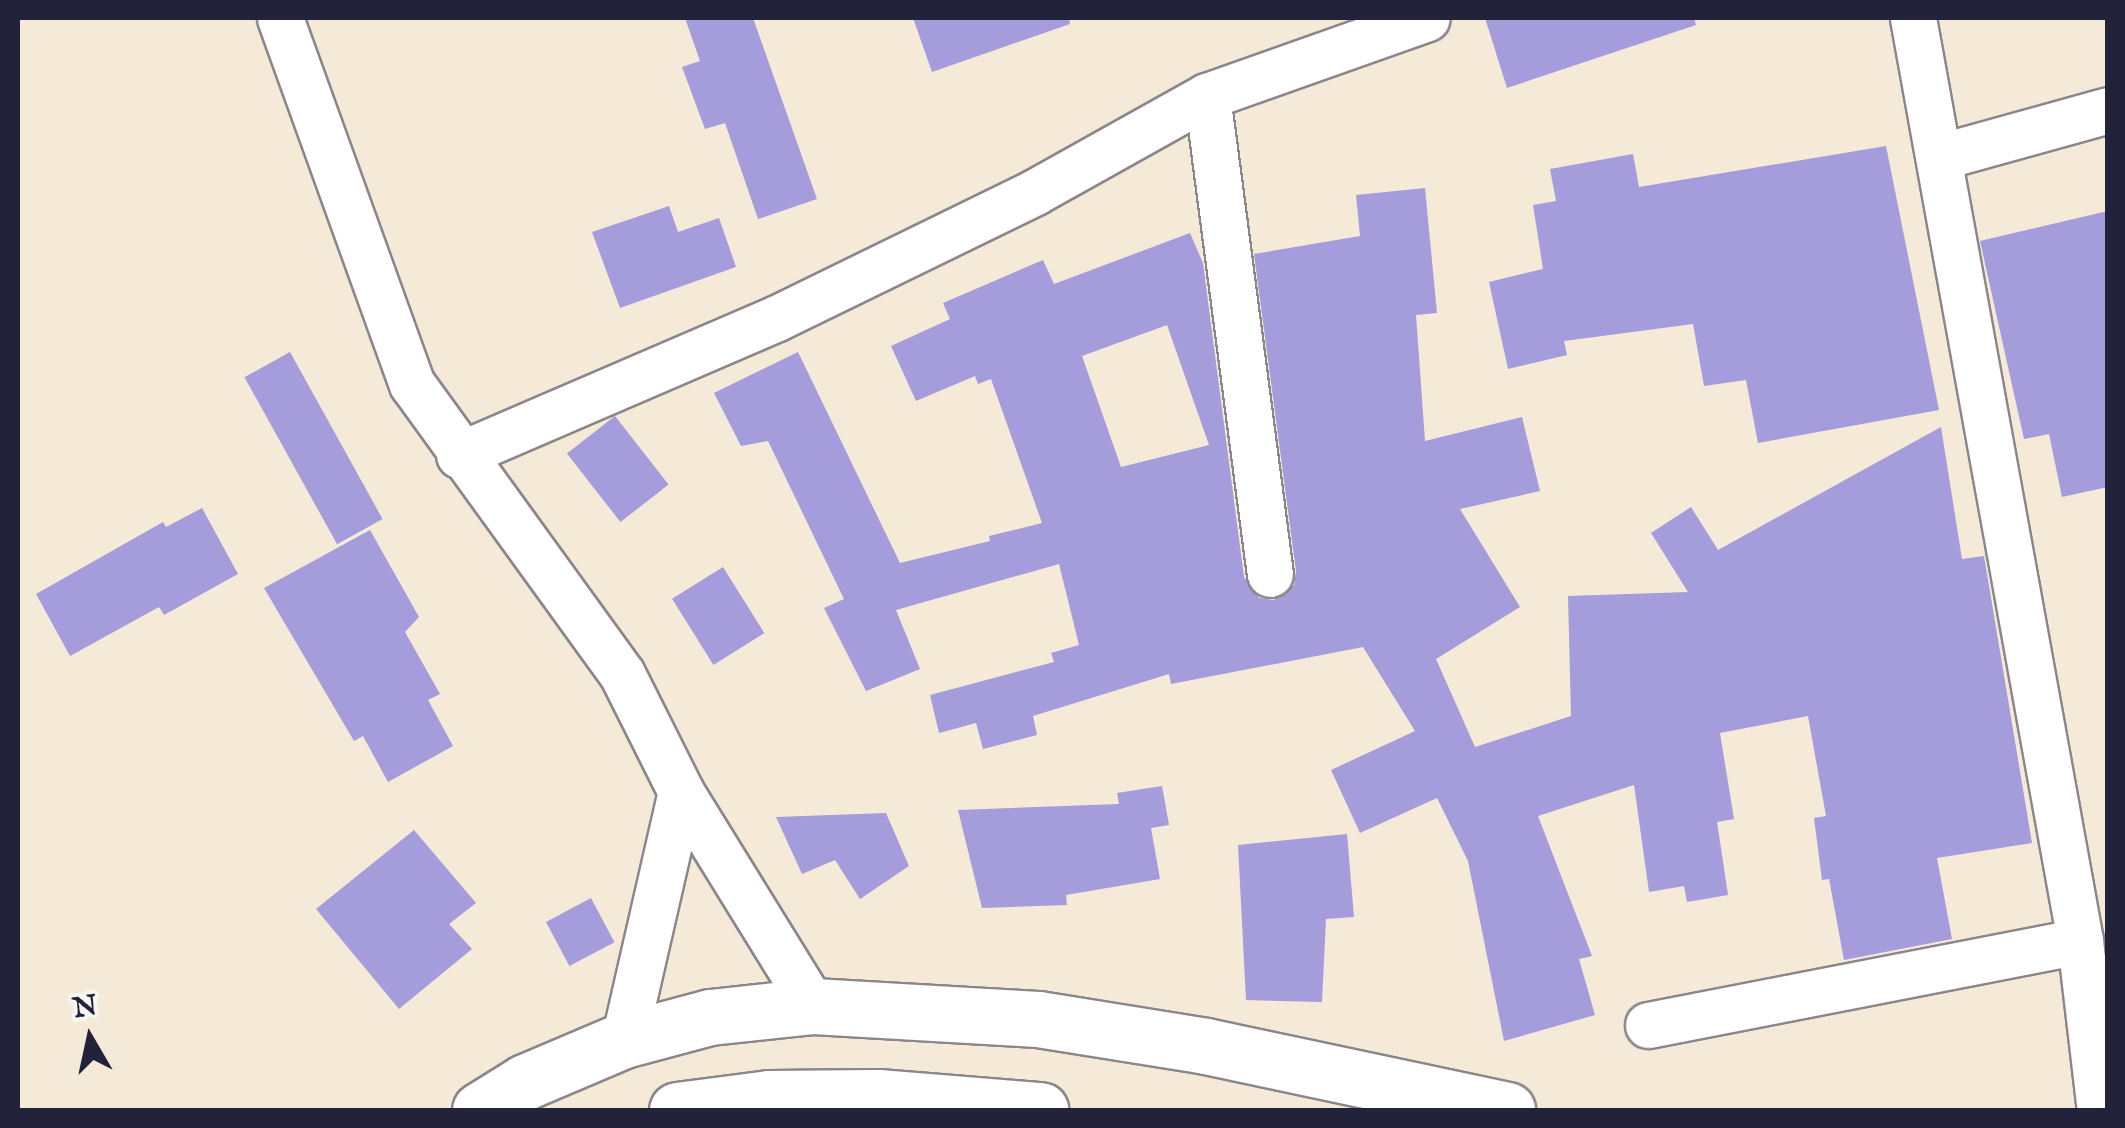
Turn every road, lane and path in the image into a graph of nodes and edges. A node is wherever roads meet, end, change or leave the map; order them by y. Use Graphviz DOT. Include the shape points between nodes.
graph roads {
  1 [pos="280,18"];
  2 [pos="1428,18"];
  3 [pos="1913,18"];
  4 [pos="1207,96"];
  5 [pos="2108,110"];
  6 [pos="1939,156"];
  7 [pos="459,455"];
  8 [pos="1270,574"];
  9 [pos="681,792"];
  10 [pos="2080,940"];
  11 [pos="812,1006"];
  12 [pos="1648,1025"];
  13 [pos="624,1040"];
  14 [pos="480,1110"];
  15 [pos="677,1110"];
  16 [pos="1040,1110"];
  17 [pos="1507,1110"];
  18 [pos="2100,1110"];
  1 -- 7 [label="street" via="412,384"];
  2 -- 4 [label="street"];
  3 -- 6 [label="street"];
  4 -- 7 [label="street" via="1035,192 794,310"];
  4 -- 8 [label="street"];
  5 -- 6 [label="street"];
  6 -- 10 [label="street"];
  7 -- 9 [label="street" via="622,674"];
  9 -- 11 [label="street"];
  9 -- 13 [label="street"];
  10 -- 12 [label="street"];
  10 -- 18 [label="street"];
  11 -- 13 [label="street" via="710,1017"];
  11 -- 17 [label="street" via="1038,1019 1206,1046"];
  13 -- 14 [label="street" via="525,1082"];
  15 -- 16 [label="street" via="769,1098 860,1097"];
}
